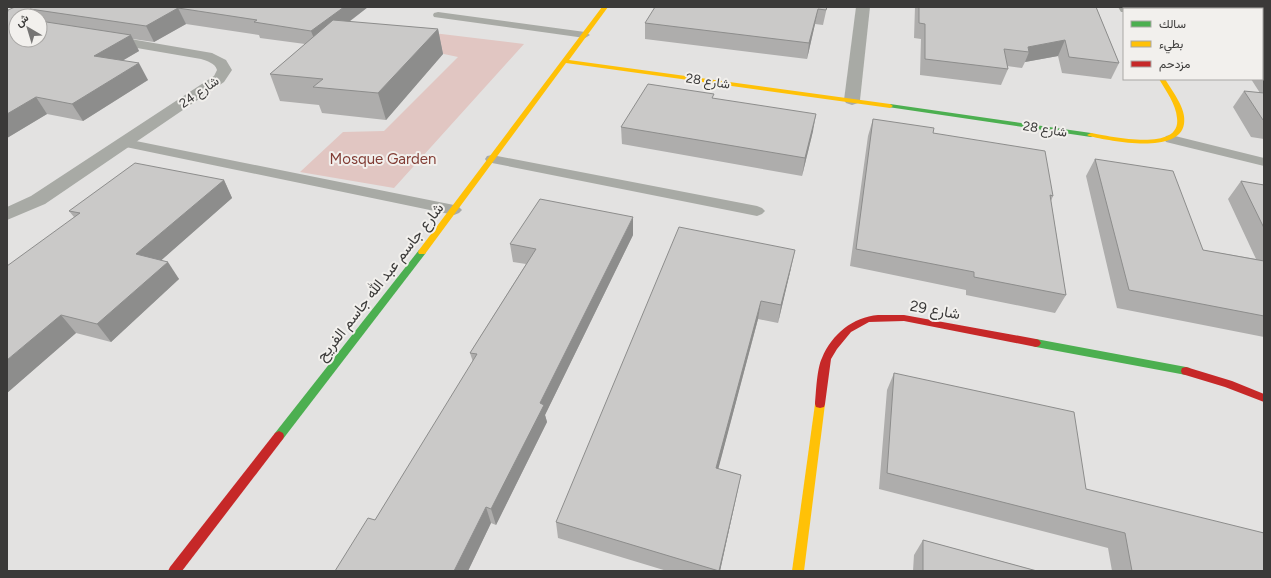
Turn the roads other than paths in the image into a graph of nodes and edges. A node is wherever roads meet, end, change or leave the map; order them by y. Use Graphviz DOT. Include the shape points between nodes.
graph roads {
  1 [pos="605,7"];
  2 [pos="863,7"];
  3 [pos="438,15"];
  4 [pos="584,34"];
  5 [pos="94,38"];
  6 [pos="565,61"];
  7 [pos="1163,80"];
  8 [pos="852,100"];
  9 [pos="1170,139"];
  10 [pos="126,142"];
  11 [pos="492,159"];
  12 [pos="1264,162"];
  13 [pos="454,210"];
  14 [pos="757,211"];
  15 [pos="7,214"];
  16 [pos="1264,398"];
  17 [pos="174,571"];
  18 [pos="798,571"];
  1 -- 4 [label="street, شارع جاسم عبد الله جاسم الفريح"];
  2 -- 8 [label="street"];
  3 -- 4 [label="lane"];
  4 -- 6 [label="street, شارع جاسم عبد الله جاسم الفريح"];
  5 -- 10 [label="street, شارع 24" via="202,55 217,60 224,66 225,70 219,79"];
  6 -- 8 [label="street, شارع 28"];
  6 -- 11 [label="street, شارع جاسم عبد الله جاسم الفريح"];
  7 -- 9 [label="street" via="1181,117 1180,131"];
  8 -- 9 [label="street, شارع 28" via="1125,141 1151,142"];
  9 -- 12 [label="lane"];
  10 -- 13 [label="lane"];
  10 -- 15 [label="street, شارع 24" via="38,200"];
  11 -- 13 [label="street, شارع جاسم عبد الله جاسم الفريح"];
  11 -- 14 [label="lane"];
  13 -- 17 [label="street, شارع جاسم عبد الله جاسم الفريح"];
  16 -- 18 [label="street, شارع 29" via="1181,370 904,318 881,316 865,320 848,327 832,345 826,359"];
}
